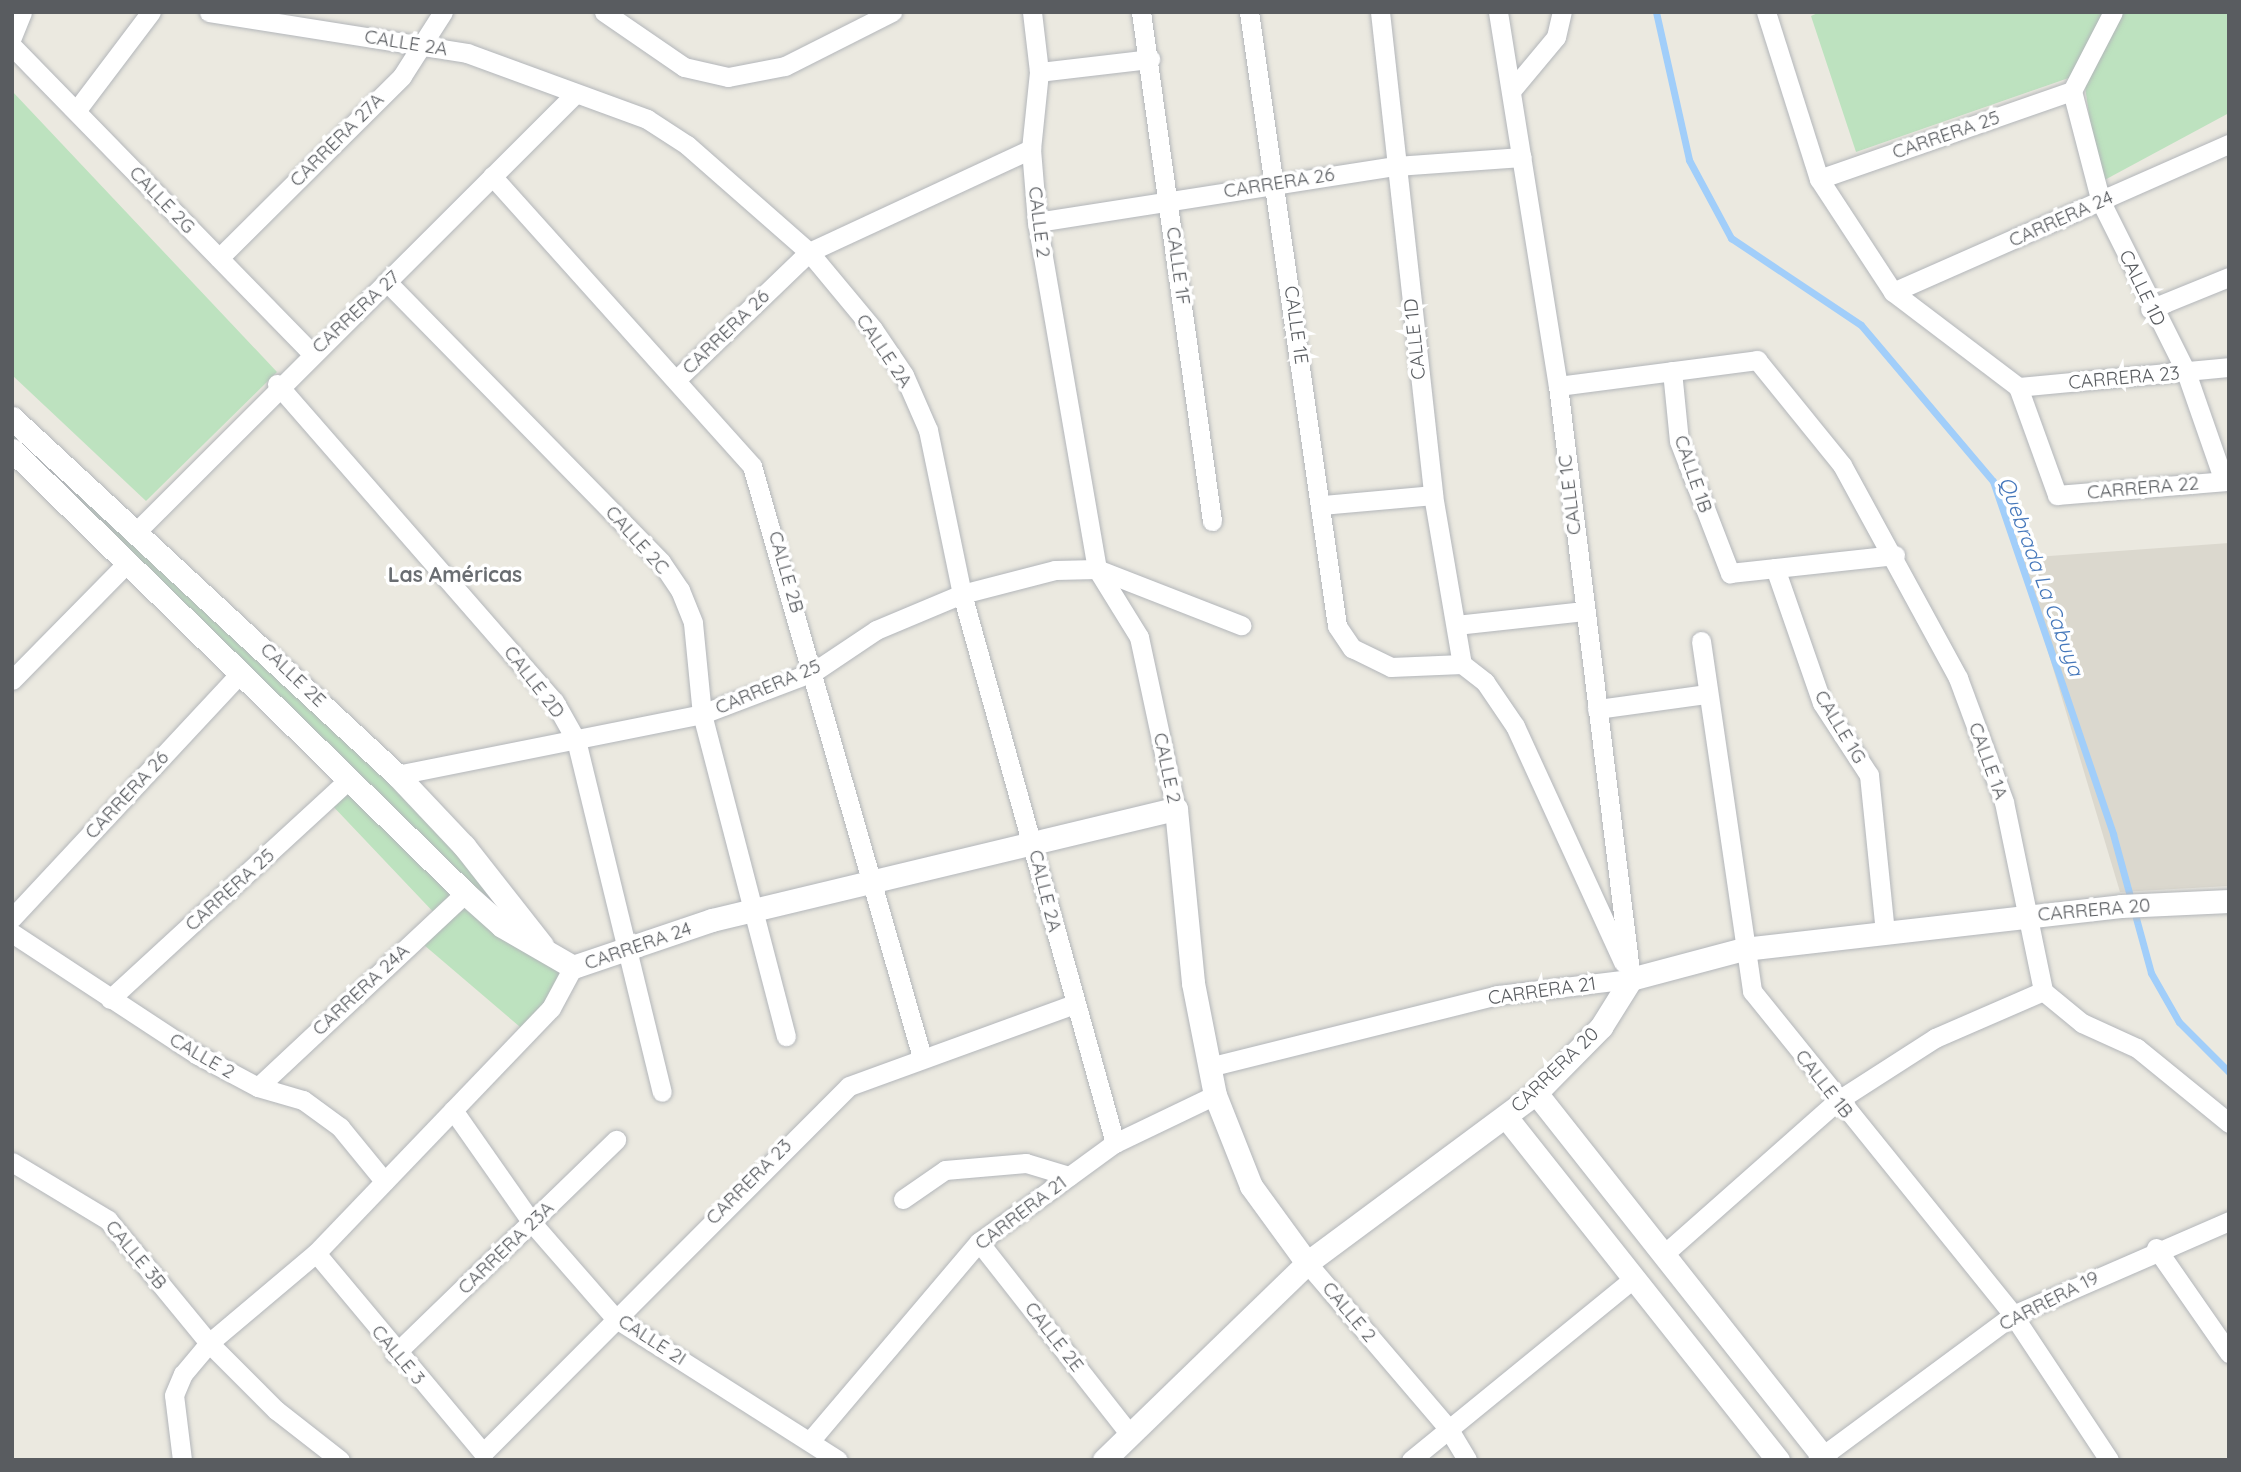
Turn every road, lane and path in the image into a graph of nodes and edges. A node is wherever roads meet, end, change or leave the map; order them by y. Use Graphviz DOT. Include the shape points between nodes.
graph roads {
  1 [pos="22,12"];
  2 [pos="151,12"];
  3 [pos="209,12"];
  4 [pos="443,12"];
  5 [pos="604,12"];
  6 [pos="892,12"];
  7 [pos="1031,12"];
  8 [pos="1141,12"];
  9 [pos="1249,12"];
  10 [pos="1380,12"];
  11 [pos="1498,12"];
  12 [pos="1562,12"];
  13 [pos="2113,12"];
  14 [pos="1768,13"];
  15 [pos="251,16"];
  16 [pos="12,37"];
  17 [pos="422,45"];
  18 [pos="12,46"];
  19 [pos="1150,59"];
  20 [pos="1039,72"];
  21 [pos="1511,91"];
  22 [pos="2072,91"];
  23 [pos="575,94"];
  24 [pos="76,111"];
  25 [pos="2229,144"];
  26 [pos="1031,149"];
  27 [pos="1522,157"];
  28 [pos="1396,166"];
  29 [pos="492,176"];
  30 [pos="1819,179"];
  31 [pos="1276,183"];
  32 [pos="1170,201"];
  33 [pos="2101,202"];
  34 [pos="1037,222"];
  35 [pos="809,252"];
  36 [pos="219,258"];
  37 [pos="2229,277"];
  38 [pos="388,283"];
  39 [pos="1893,292"];
  40 [pos="2150,309"];
  41 [pos="312,353"];
  42 [pos="2229,367"];
  43 [pos="1672,370"];
  44 [pos="2186,372"];
  45 [pos="678,379"];
  46 [pos="278,384"];
  47 [pos="1558,386"];
  48 [pos="2018,387"];
  49 [pos="12,418"];
  50 [pos="14,457"];
  51 [pos="2227,481"];
  52 [pos="1433,495"];
  53 [pos="1322,505"];
  54 [pos="1212,521"];
  55 [pos="137,531"];
  56 [pos="1895,555"];
  57 [pos="128,562"];
  58 [pos="1774,568"];
  59 [pos="1097,569"];
  60 [pos="962,594"];
  61 [pos="1584,611"];
  62 [pos="1241,625"];
  63 [pos="1456,625"];
  64 [pos="1700,640"];
  65 [pos="1462,664"];
  66 [pos="815,671"];
  67 [pos="241,672"];
  68 [pos="12,680"];
  69 [pos="1707,694"];
  70 [pos="1597,709"];
  71 [pos="702,714"];
  72 [pos="576,740"];
  73 [pos="397,775"];
  74 [pos="349,779"];
  75 [pos="1176,809"];
  76 [pos="1033,840"];
  77 [pos="870,880"];
  78 [pos="465,893"];
  79 [pos="2229,901"];
  80 [pos="750,911"];
  81 [pos="2024,916"];
  82 [pos="12,918"];
  83 [pos="1885,932"];
  84 [pos="12,933"];
  85 [pos="1744,949"];
  86 [pos="627,953"];
  87 [pos="551,956"];
  88 [pos="573,967"];
  89 [pos="1631,979"];
  90 [pos="2043,991"];
  91 [pos="110,999"];
  92 [pos="1074,1004"];
  93 [pos="786,1036"];
  94 [pos="921,1054"];
  95 [pos="1209,1067"];
  96 [pos="258,1087"];
  97 [pos="662,1092"];
  98 [pos="1536,1093"];
  99 [pos="1215,1095"];
  100 [pos="1837,1101"];
  101 [pos="453,1110"];
  102 [pos="1506,1117"];
  103 [pos="2229,1123"];
  104 [pos="616,1140"];
  105 [pos="1115,1143"];
  106 [pos="12,1162"];
  107 [pos="1069,1177"];
  108 [pos="384,1181"];
  109 [pos="903,1199"];
  110 [pos="2229,1221"];
  111 [pos="533,1223"];
  112 [pos="979,1242"];
  113 [pos="2156,1248"];
  114 [pos="316,1253"];
  115 [pos="1663,1255"];
  116 [pos="1307,1263"];
  117 [pos="1633,1279"];
  118 [pos="2013,1315"];
  119 [pos="615,1318"];
  120 [pos="209,1343"];
  121 [pos="2229,1353"];
  122 [pos="395,1354"];
  123 [pos="1448,1428"];
  124 [pos="1129,1433"];
  125 [pos="810,1441"];
  126 [pos="483,1453"];
  127 [pos="1822,1458"];
  128 [pos="182,1460"];
  129 [pos="340,1460"];
  130 [pos="838,1460"];
  131 [pos="1104,1460"];
  132 [pos="1411,1460"];
  133 [pos="1467,1460"];
  134 [pos="1778,1460"];
  135 [pos="2109,1460"];
  1 -- 16 [label="street"];
  2 -- 24 [label="street"];
  3 -- 15 [label="street, CALLE 2A"];
  4 -- 17 [label="street, CARRERA 27A"];
  5 -- 6 [label="street" via="684,67 727,77 785,66"];
  7 -- 20 [label="street, CALLE 2"];
  8 -- 19 [label="street, CALLE 1F"];
  9 -- 31 [label="street, CALLE 1E"];
  10 -- 28 [label="street, CALLE 1D"];
  11 -- 21 [label="street, CALLE 1C"];
  12 -- 21 [label="street" via="1556,37"];
  13 -- 22 [label="street"];
  14 -- 30 [label="street"];
  15 -- 17 [label="street, CALLE 2A"];
  17 -- 23 [label="street, CALLE 2A" via="467,53"];
  17 -- 36 [label="street, CARRERA 27A" via="402,76"];
  18 -- 24 [label="street, CALLE 2G"];
  19 -- 20 [label="street"];
  19 -- 32 [label="street, CALLE 1F"];
  20 -- 26 [label="street, CALLE 2"];
  21 -- 27 [label="street, CALLE 1C"];
  22 -- 30 [label="street, CARRERA 25"];
  22 -- 33 [label="street, CALLE 1D"];
  23 -- 29 [label="street, CARRERA 27"];
  23 -- 35 [label="street, CALLE 2A" via="647,119 687,145"];
  24 -- 36 [label="street, CALLE 2G"];
  25 -- 33 [label="street, CARRERA 24"];
  26 -- 34 [label="street, CALLE 2"];
  26 -- 35 [label="street, CARRERA 26"];
  27 -- 28 [label="street, CARRERA 26"];
  27 -- 47 [label="street, CALLE 1C"];
  28 -- 31 [label="street, CARRERA 26"];
  28 -- 52 [label="street, CALLE 1D"];
  29 -- 38 [label="street, CARRERA 27"];
  29 -- 45 [label="street, CALLE 2B"];
  30 -- 39 [label="street"];
  31 -- 32 [label="street, CARRERA 26"];
  31 -- 53 [label="street, CALLE 1E"];
  32 -- 34 [label="street, CARRERA 26"];
  32 -- 54 [label="street, CALLE 1F"];
  33 -- 39 [label="street, CARRERA 24"];
  33 -- 40 [label="street, CALLE 1D"];
  34 -- 59 [label="street, CALLE 2"];
  35 -- 45 [label="street, CARRERA 26"];
  35 -- 60 [label="street, CALLE 2A" via="904,375 928,430"];
  36 -- 41 [label="street, CALLE 2G"];
  37 -- 40 [label="street"];
  38 -- 41 [label="street, CARRERA 27"];
  38 -- 71 [label="street, CALLE 2C" via="661,562 693,623"];
  39 -- 48 [label="street"];
  40 -- 44 [label="street, CALLE 1D"];
  41 -- 46 [label="street, CARRERA 27"];
  42 -- 44 [label="street, CARRERA 23"];
  43 -- 47 [label="street"];
  43 -- 56 [label="street, CALLE 1A" via="1757,360 1842,466"];
  43 -- 58 [label="street, CALLE 1B" via="1679,441 1730,573"];
  44 -- 48 [label="street, CARRERA 23"];
  44 -- 51 [label="street, CALLE 1D"];
  45 -- 66 [label="street, CALLE 2B" via="752,466"];
  46 -- 55 [label="street, CARRERA 27"];
  46 -- 72 [label="street, CALLE 2D" via="554,701"];
  47 -- 61 [label="street, CALLE 1C"];
  48 -- 51 [label="street, CARRERA 22" via="2057,495"];
  49 -- 55 [label="street, CALLE 2E"];
  50 -- 57 [label="street, CALLE 2E"];
  52 -- 53 [label="street"];
  52 -- 63 [label="street, CALLE 1D"];
  53 -- 65 [label="street, CALLE 1E" via="1343,638 1391,667"];
  55 -- 73 [label="street, CALLE 2E"];
  56 -- 58 [label="street"];
  56 -- 81 [label="street, CALLE 1A" via="1958,678 2004,802"];
  57 -- 67 [label="street, CALLE 2E"];
  57 -- 68 [label="street"];
  58 -- 83 [label="street, CALLE 1G" via="1822,703 1869,775"];
  59 -- 60 [label="street, CARRERA 25" via="1055,570"];
  59 -- 62 [label="street, CARRERA 25"];
  59 -- 75 [label="street, CALLE 2" via="1139,637"];
  60 -- 66 [label="street, CARRERA 25" via="876,630"];
  60 -- 76 [label="street, CALLE 2A"];
  61 -- 63 [label="street"];
  61 -- 70 [label="street, CALLE 1C"];
  63 -- 65 [label="street, CALLE 1D"];
  64 -- 69 [label="street, CALLE 1B"];
  65 -- 89 [label="street" via="1485,682 1515,726"];
  66 -- 71 [label="street, CARRERA 25"];
  66 -- 77 [label="street, CALLE 2B"];
  67 -- 74 [label="street, CALLE 2E"];
  67 -- 82 [label="street, CARRERA 26"];
  69 -- 70 [label="street"];
  69 -- 85 [label="street, CALLE 1B"];
  70 -- 89 [label="street, CALLE 1C"];
  71 -- 72 [label="street, CARRERA 25"];
  71 -- 80 [label="street, CALLE 2C"];
  72 -- 73 [label="street, CARRERA 25"];
  72 -- 86 [label="street, CALLE 2D"];
  73 -- 87 [label="street, CALLE 2E" via="464,846"];
  74 -- 78 [label="street, CALLE 2E"];
  74 -- 91 [label="street, CARRERA 25"];
  75 -- 76 [label="street, CARRERA 24"];
  75 -- 95 [label="street, CALLE 2"];
  76 -- 77 [label="street, CARRERA 24"];
  76 -- 92 [label="street, CALLE 2A"];
  77 -- 80 [label="street, CARRERA 24"];
  77 -- 94 [label="street, CALLE 2B"];
  78 -- 87 [label="street, CALLE 2E"];
  78 -- 96 [label="street, CARRERA 24A"];
  79 -- 81 [label="street, CARRERA 20"];
  80 -- 86 [label="street, CARRERA 24"];
  80 -- 93 [label="street, CALLE 2C"];
  81 -- 83 [label="street, CARRERA 20"];
  81 -- 90 [label="street, CALLE 1A"];
  83 -- 85 [label="street, CARRERA 20"];
  84 -- 91 [label="street, CALLE 2"];
  85 -- 89 [label="street, CARRERA 20"];
  85 -- 100 [label="street, CALLE 1B" via="1752,991"];
  86 -- 88 [label="street, CARRERA 24"];
  86 -- 97 [label="street, CALLE 2D"];
  87 -- 88 [label="street, CALLE 2E"];
  88 -- 101 [label="street, CARRERA 24" via="551,1008"];
  89 -- 95 [label="street, CARRERA 21" via="1498,995"];
  89 -- 98 [label="street, CARRERA 20" via="1601,1027"];
  90 -- 100 [label="street" via="1935,1038"];
  90 -- 103 [label="street" via="2082,1023 2137,1048"];
  91 -- 96 [label="street, CALLE 2"];
  92 -- 94 [label="street, CARRERA 23"];
  92 -- 105 [label="street, CALLE 2A"];
  94 -- 119 [label="street, CARRERA 23" via="849,1086"];
  95 -- 99 [label="street, CALLE 2"];
  96 -- 108 [label="street, CALLE 2" via="303,1100 340,1126"];
  98 -- 102 [label="street, CARRERA 20"];
  98 -- 115 [label="street"];
  99 -- 105 [label="street, CARRERA 21"];
  99 -- 116 [label="street, CALLE 2" via="1251,1186"];
  100 -- 115 [label="street"];
  100 -- 118 [label="street, CALLE 1B"];
  101 -- 108 [label="street, CARRERA 24"];
  101 -- 111 [label="street, CALLE 2I"];
  102 -- 116 [label="street, CARRERA 20"];
  102 -- 117 [label="street"];
  104 -- 111 [label="street, CARRERA 23A"];
  105 -- 107 [label="street, CARRERA 21"];
  106 -- 120 [label="street, CALLE 3B" via="108,1220"];
  107 -- 109 [label="street" via="1026,1163 945,1170"];
  107 -- 112 [label="street, CARRERA 21"];
  108 -- 114 [label="street, CARRERA 24"];
  110 -- 113 [label="street, CARRERA 19"];
  111 -- 119 [label="street, CALLE 2I"];
  111 -- 122 [label="street, CARRERA 23A"];
  112 -- 124 [label="street, CALLE 2E"];
  112 -- 125 [label="street, CARRERA 21"];
  113 -- 118 [label="street, CARRERA 19"];
  113 -- 121 [label="street"];
  114 -- 120 [label="street, CARRERA 24"];
  114 -- 122 [label="street, CALLE 3"];
  115 -- 127 [label="street"];
  116 -- 123 [label="street, CALLE 2"];
  116 -- 124 [label="street, CARRERA 20"];
  117 -- 123 [label="street"];
  117 -- 134 [label="street"];
  118 -- 127 [label="street, CARRERA 19"];
  118 -- 135 [label="street, CALLE 1B"];
  119 -- 125 [label="street, CALLE 2I"];
  119 -- 126 [label="street, CARRERA 23"];
  120 -- 128 [label="street, CARRERA 24" via="174,1395"];
  120 -- 129 [label="street" via="276,1410"];
  122 -- 126 [label="street, CALLE 3"];
  123 -- 132 [label="street"];
  123 -- 133 [label="street, CALLE 2"];
  124 -- 131 [label="street, CARRERA 20"];
  125 -- 130 [label="street, CALLE 2I"];
}
